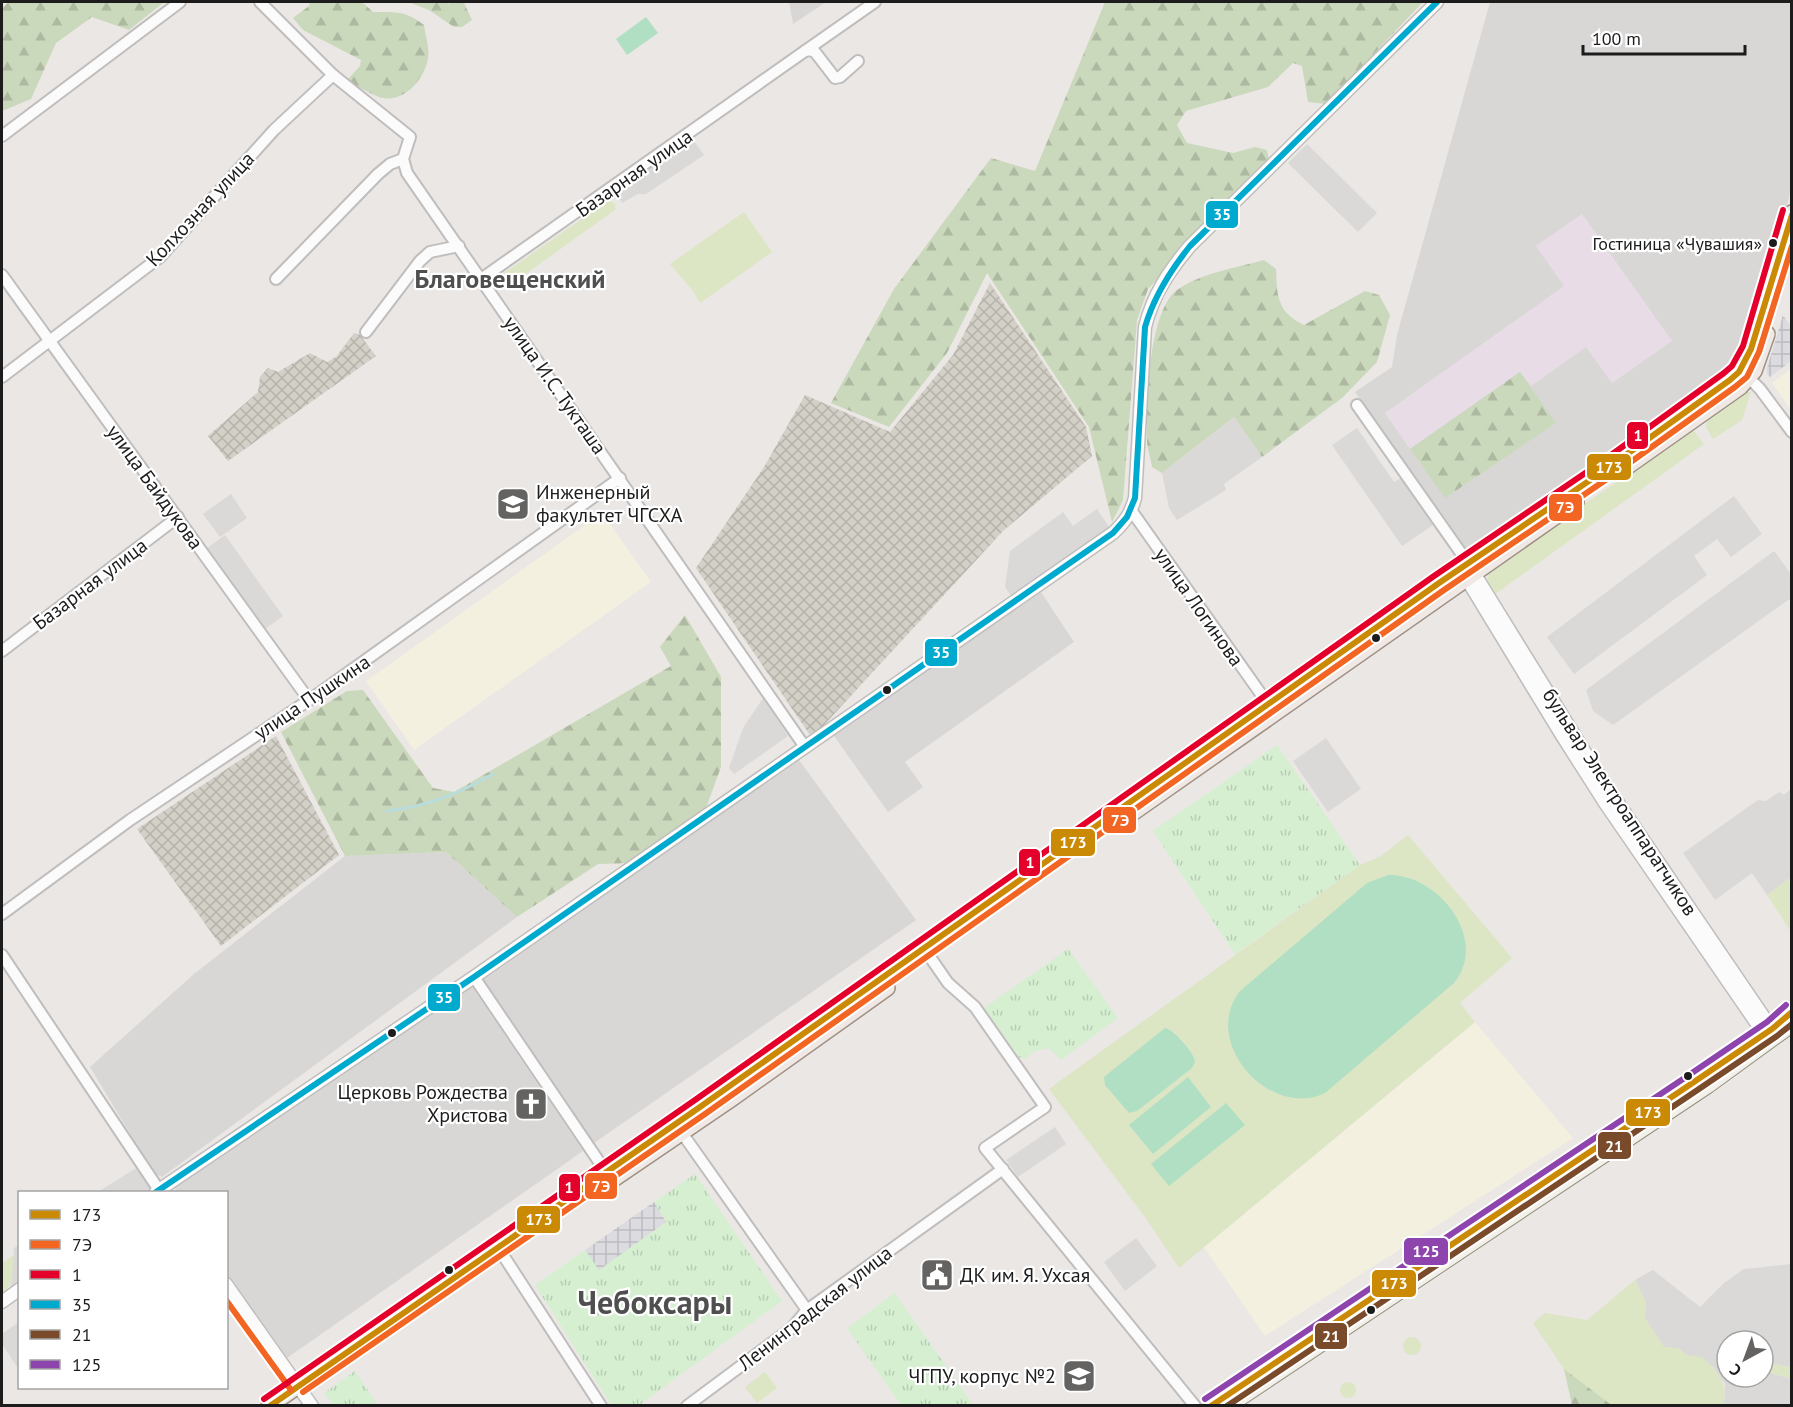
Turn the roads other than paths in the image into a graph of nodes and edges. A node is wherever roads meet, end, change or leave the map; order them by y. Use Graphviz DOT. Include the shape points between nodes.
graph roads {
  1 [pos="180,2"];
  2 [pos="260,2"];
  3 [pos="875,2"];
  4 [pos="1437,2"];
  5 [pos="805,51"];
  6 [pos="858,61"];
  7 [pos="333,75"];
  8 [pos="2,136"];
  9 [pos="403,159"];
  10 [pos="1791,216"];
  11 [pos="459,246"];
  12 [pos="1791,249"];
  13 [pos="2,275"];
  14 [pos="276,279"];
  15 [pos="481,279"];
  16 [pos="366,332"];
  17 [pos="50,341"];
  18 [pos="1744,375"];
  19 [pos="2,377"];
  20 [pos="1357,405"];
  21 [pos="1791,432"];
  22 [pos="620,478"];
  23 [pos="1131,510"];
  24 [pos="177,517"];
  25 [pos="1469,571"];
  26 [pos="2,651"];
  27 [pos="309,700"];
  28 [pos="1271,709"];
  29 [pos="805,747"];
  30 [pos="2,914"];
  31 [pos="926,953"];
  32 [pos="2,955"];
  33 [pos="474,977"];
  34 [pos="1791,1012"];
  35 [pos="1791,1026"];
  36 [pos="1770,1034"];
  37 [pos="682,1132"];
  38 [pos="1003,1169"];
  39 [pos="606,1172"];
  40 [pos="158,1191"];
  41 [pos="160,1191"];
  42 [pos="499,1249"];
  43 [pos="228,1287"];
  44 [pos="18,1290"];
  45 [pos="2,1302"];
  46 [pos="807,1310"];
  47 [pos="298,1386"];
  48 [pos="1248,1387"];
  49 [pos="269,1406"];
  50 [pos="312,1406"];
  51 [pos="601,1406"];
  52 [pos="687,1406"];
  53 [pos="1195,1406"];
  54 [pos="1210,1406"];
  55 [pos="1230,1406"];
  1 -- 8 [label="street"];
  2 -- 7 [label="street"];
  3 -- 5 [label="street, Базарная улица"];
  4 -- 23 [label="street" via="1190,246 1158,289 1145,327 1137,478"];
  5 -- 6 [label="street" via="815,52 836,78"];
  5 -- 15 [label="street, Базарная улица"];
  7 -- 9 [label="street" via="410,137"];
  7 -- 17 [label="street, Колхозная улица" via="274,130 160,257"];
  9 -- 11 [label="street, улица И.С. Тукташа" via="407,173"];
  9 -- 14 [label="street" via="378,174"];
  10 -- 18 [label="main road"];
  11 -- 15 [label="street, улица И.С. Тукташа"];
  11 -- 16 [label="street" via="430,252 420,261"];
  12 -- 18 [label="main road" via="1759,361"];
  13 -- 17 [label="street, улица Байдукова"];
  15 -- 22 [label="street, улица И.С. Тукташа"];
  17 -- 19 [label="street, Колхозная улица"];
  17 -- 24 [label="street, улица Байдукова"];
  18 -- 21 [label="street" via="1760,389"];
  18 -- 25 [label="main road" via="1710,409"];
  20 -- 25 [label="street"];
  22 -- 27 [label="street, улица Пушкина"];
  22 -- 29 [label="street, улица И.С. Тукташа"];
  23 -- 28 [label="street, улица Логинова"];
  23 -- 29 [label="street" via="1113,533"];
  24 -- 26 [label="street, Базарная улица"];
  24 -- 27 [label="street, улица Байдукова"];
  25 -- 28 [label="main road"];
  25 -- 36 [label="street, бульвар Электроаппаратчиков"];
  27 -- 30 [label="street, улица Пушкина" via="130,820"];
  28 -- 31 [label="main road"];
  29 -- 33 [label="street"];
  31 -- 37 [label="main road"];
  31 -- 38 [label="street" via="948,983 975,1007 1045,1107 985,1148"];
  31 -- 39 [label="main road"];
  32 -- 40 [label="street"];
  33 -- 39 [label="street"];
  33 -- 41 [label="street"];
  34 -- 36 [label="main road"];
  35 -- 36 [label="main road"];
  36 -- 48 [label="main road"];
  37 -- 42 [label="main road" via="521,1242"];
  37 -- 46 [label="street"];
  38 -- 46 [label="street, Ленинградская улица"];
  38 -- 53 [label="street"];
  39 -- 42 [label="main road"];
  42 -- 47 [label="main road"];
  42 -- 51 [label="street"];
  43 -- 47 [label="street"];
  44 -- 45 [label="street"];
  46 -- 52 [label="street, Ленинградская улица" via="792,1328"];
  47 -- 49 [label="main road"];
  47 -- 50 [label="street"];
  48 -- 54 [label="main road"];
  48 -- 55 [label="main road"];
}
